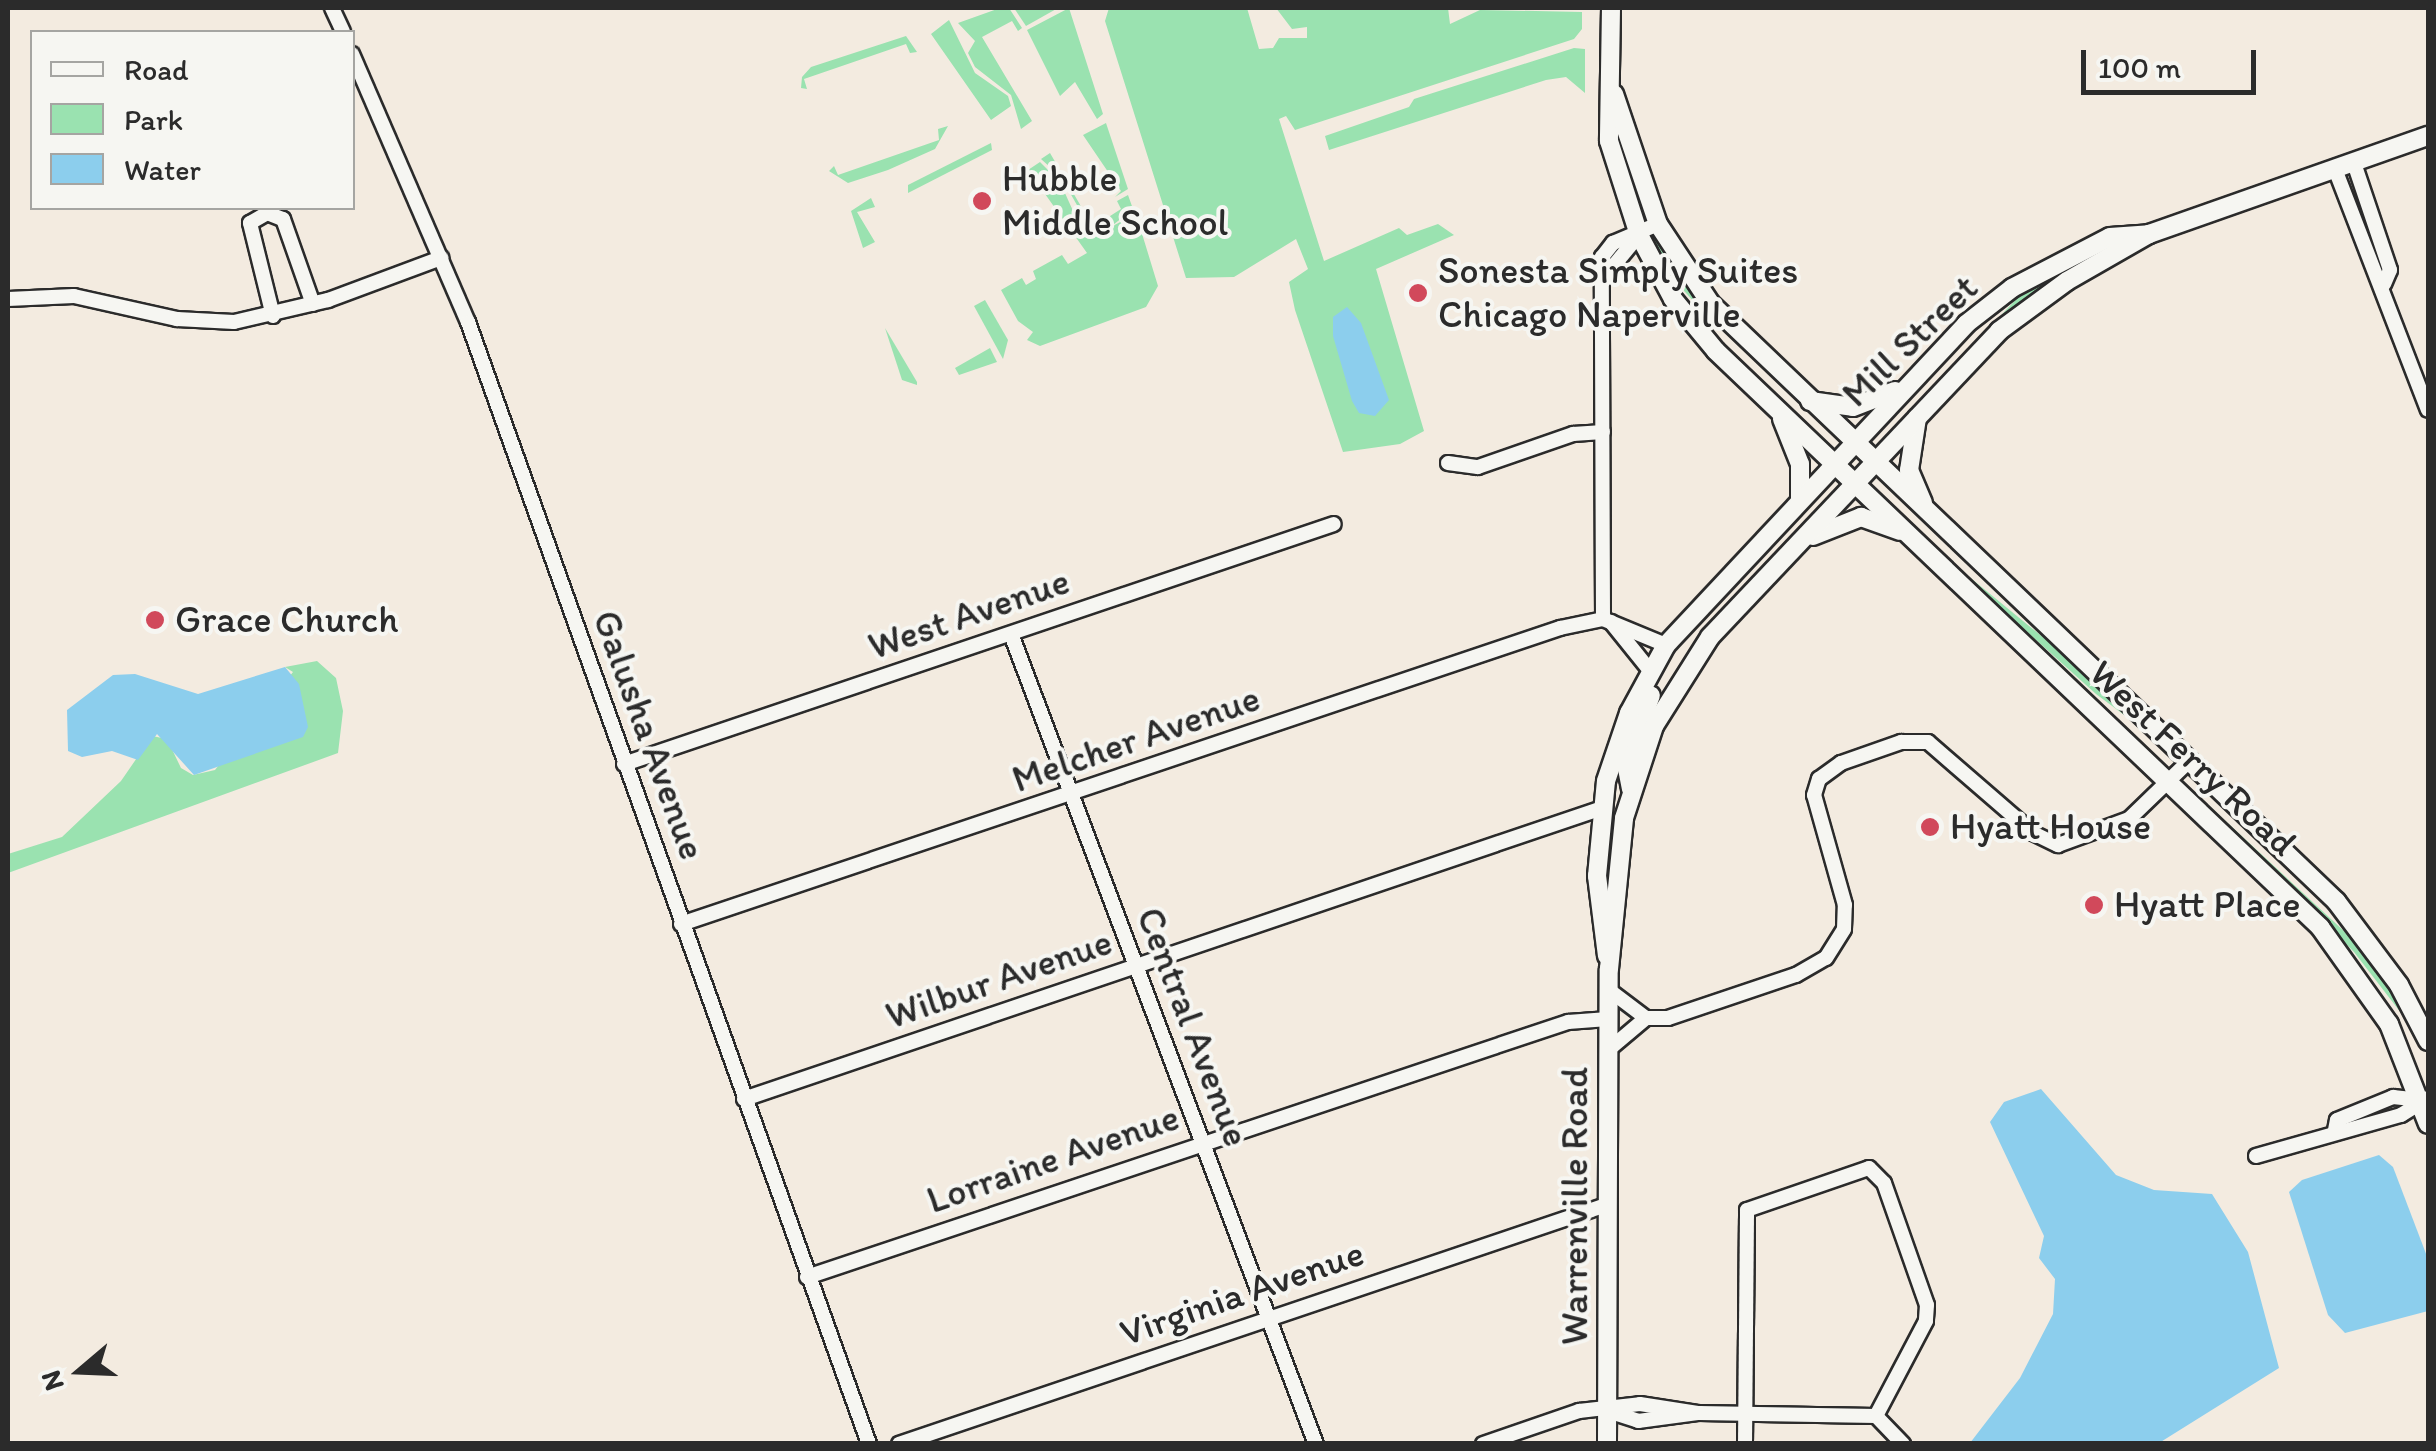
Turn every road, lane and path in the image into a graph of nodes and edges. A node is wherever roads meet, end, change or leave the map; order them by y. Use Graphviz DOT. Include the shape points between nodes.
graph roads {
  1 [pos="1612,8"];
  2 [pos="355,61"];
  3 [pos="1614,94"];
  4 [pos="2428,136"];
  5 [pos="2354,163"];
  6 [pos="2335,169"];
  7 [pos="1658,224"];
  8 [pos="2150,234"];
  9 [pos="1638,236"];
  10 [pos="441,258"];
  11 [pos="2384,284"];
  12 [pos="8,299"];
  13 [pos="313,304"];
  14 [pos="273,316"];
  15 [pos="1909,384"];
  16 [pos="1810,401"];
  17 [pos="1778,410"];
  18 [pos="2428,410"];
  19 [pos="1917,417"];
  20 [pos="1603,432"];
  21 [pos="1854,442"];
  22 [pos="1874,462"];
  23 [pos="1448,463"];
  24 [pos="1834,463"];
  25 [pos="1854,482"];
  26 [pos="1800,499"];
  27 [pos="1928,513"];
  28 [pos="1334,524"];
  29 [pos="1910,536"];
  30 [pos="1795,546"];
  31 [pos="1607,620"];
  32 [pos="1010,634"];
  33 [pos="1666,646"];
  34 [pos="1651,672"];
  35 [pos="2188,761"];
  36 [pos="624,764"];
  37 [pos="2169,781"];
  38 [pos="1631,789"];
  39 [pos="1070,797"];
  40 [pos="1602,808"];
  41 [pos="1560,827"];
  42 [pos="1598,840"];
  43 [pos="682,924"];
  44 [pos="1136,967"];
  45 [pos="1610,970"];
  46 [pos="1609,990"];
  47 [pos="1608,1018"];
  48 [pos="1646,1018"];
  49 [pos="2428,1041"];
  50 [pos="1607,1051"];
  51 [pos="744,1099"];
  52 [pos="2425,1099"];
  53 [pos="2428,1124"];
  54 [pos="1202,1142"];
  55 [pos="2256,1156"];
  56 [pos="1606,1205"];
  57 [pos="807,1277"];
  58 [pos="1268,1318"];
  59 [pos="1607,1411"];
  60 [pos="1745,1413"];
  61 [pos="1876,1416"];
  62 [pos="869,1444"];
  63 [pos="898,1444"];
  64 [pos="1316,1444"];
  65 [pos="1483,1444"];
  66 [pos="1607,1444"];
  67 [pos="1745,1444"];
  68 [pos="1902,1444"];
  1 -- 3 [label="main road"];
  2 -- 10 [label="street, Galusha Avenue"];
  3 -- 7 [label="main road"];
  3 -- 9 [label="main road" via="1606,114 1609,141"];
  4 -- 5 [label="main road, Mill Street"];
  5 -- 6 [label="main road, Mill Street"];
  5 -- 11 [label="street" via="2390,270"];
  6 -- 8 [label="main road, Mill Street"];
  6 -- 11 [label="street" via="2374,277"];
  7 -- 9 [label="street"];
  7 -- 16 [label="main road" via="1710,303"];
  8 -- 15 [label="main road, Mill Street" via="2110,237 2012,288"];
  8 -- 19 [label="main road, Mill Street" via="2019,314"];
  9 -- 17 [label="main road" via="1696,328"];
  9 -- 20 [label="street" via="1624,236 1606,250"];
  10 -- 13 [label="street"];
  10 -- 36 [label="street, Galusha Avenue"];
  11 -- 18 [label="street"];
  12 -- 14 [label="street" via="74,296 206,322"];
  13 -- 14 [label="street"];
  13 -- 14 [label="street" via="284,219 267,213 250,223"];
  15 -- 16 [label="main road" via="1863,406"];
  15 -- 21 [label="main road, Mill Street"];
  16 -- 21 [label="main road"];
  17 -- 24 [label="main road"];
  17 -- 26 [label="main road" via="1800,464"];
  19 -- 22 [label="main road, Mill Street"];
  19 -- 27 [label="main road" via="1909,470"];
  20 -- 23 [label="street" via="1573,434 1478,467"];
  20 -- 31 [label="street"];
  21 -- 22 [label="main road, West Ferry Road"];
  21 -- 24 [label="main road, Mill Street"];
  22 -- 25 [label="main road, Mill Street"];
  22 -- 27 [label="main road, West Ferry Road"];
  24 -- 25 [label="main road"];
  24 -- 26 [label="main road, Warrenville Road"];
  25 -- 29 [label="main road, West Ferry Road"];
  25 -- 30 [label="main road, Warrenville Road"];
  26 -- 33 [label="main road, Warrenville Road"];
  27 -- 35 [label="main road, West Ferry Road"];
  28 -- 32 [label="street, West Avenue"];
  29 -- 30 [label="main road" via="1847,518"];
  29 -- 37 [label="main road, West Ferry Road"];
  30 -- 38 [label="main road, Warrenville Road" via="1694,656 1662,709"];
  31 -- 33 [label="street"];
  31 -- 34 [label="street"];
  31 -- 39 [label="street, Melcher Avenue"];
  32 -- 36 [label="street, West Avenue"];
  32 -- 39 [label="street, Central Avenue"];
  33 -- 34 [label="main road, Warrenville Road"];
  33 -- 38 [label="main road" via="1665,668 1626,763"];
  34 -- 40 [label="main road, Warrenville Road" via="1616,742"];
  35 -- 37 [label="street"];
  35 -- 49 [label="main road, West Ferry Road" via="2347,914 2399,984"];
  36 -- 43 [label="street, Galusha Avenue"];
  37 -- 48 [label="street" via="2129,819 2058,845 2033,833 1928,742 1902,742 1833,766 1819,779 1813,807 1844,905 1834,949 1796,975 1675,1016"];
  37 -- 52 [label="main road, West Ferry Road" via="2338,948 2389,1024"];
  38 -- 45 [label="main road, Warrenville Road"];
  39 -- 43 [label="street, Melcher Avenue"];
  39 -- 44 [label="street, Central Avenue"];
  40 -- 41 [label="street, Wilbur Avenue"];
  40 -- 42 [label="main road, Warrenville Road"];
  41 -- 42 [label="street" via="1586,830"];
  41 -- 44 [label="street, Wilbur Avenue"];
  42 -- 45 [label="main road, Warrenville Road" via="1598,898"];
  43 -- 51 [label="street, Galusha Avenue"];
  44 -- 51 [label="street, Wilbur Avenue"];
  44 -- 54 [label="street, Central Avenue"];
  45 -- 46 [label="main road, Warrenville Road"];
  46 -- 47 [label="main road, Warrenville Road"];
  46 -- 48 [label="street"];
  47 -- 50 [label="main road, Warrenville Road"];
  47 -- 54 [label="street, Lorraine Avenue" via="1568,1022"];
  48 -- 50 [label="street"];
  50 -- 56 [label="main road, Warrenville Road"];
  51 -- 57 [label="street, Galusha Avenue"];
  52 -- 53 [label="main road, West Ferry Road"];
  52 -- 55 [label="street" via="2400,1115"];
  54 -- 57 [label="street, Lorraine Avenue"];
  54 -- 58 [label="street, Central Avenue"];
  56 -- 58 [label="street, Virginia Avenue"];
  56 -- 59 [label="main road, Warrenville Road"];
  57 -- 62 [label="street, Galusha Avenue"];
  58 -- 63 [label="street, Virginia Avenue"];
  58 -- 64 [label="street, Central Avenue"];
  59 -- 60 [label="street" via="1638,1421"];
  59 -- 65 [label="street" via="1579,1412"];
  59 -- 66 [label="main road, Warrenville Road"];
  60 -- 61 [label="street"];
  60 -- 61 [label="street" via="1746,1210 1868,1168 1884,1184 1927,1304 1926,1321"];
  60 -- 67 [label="street"];
  61 -- 68 [label="street"];
}
